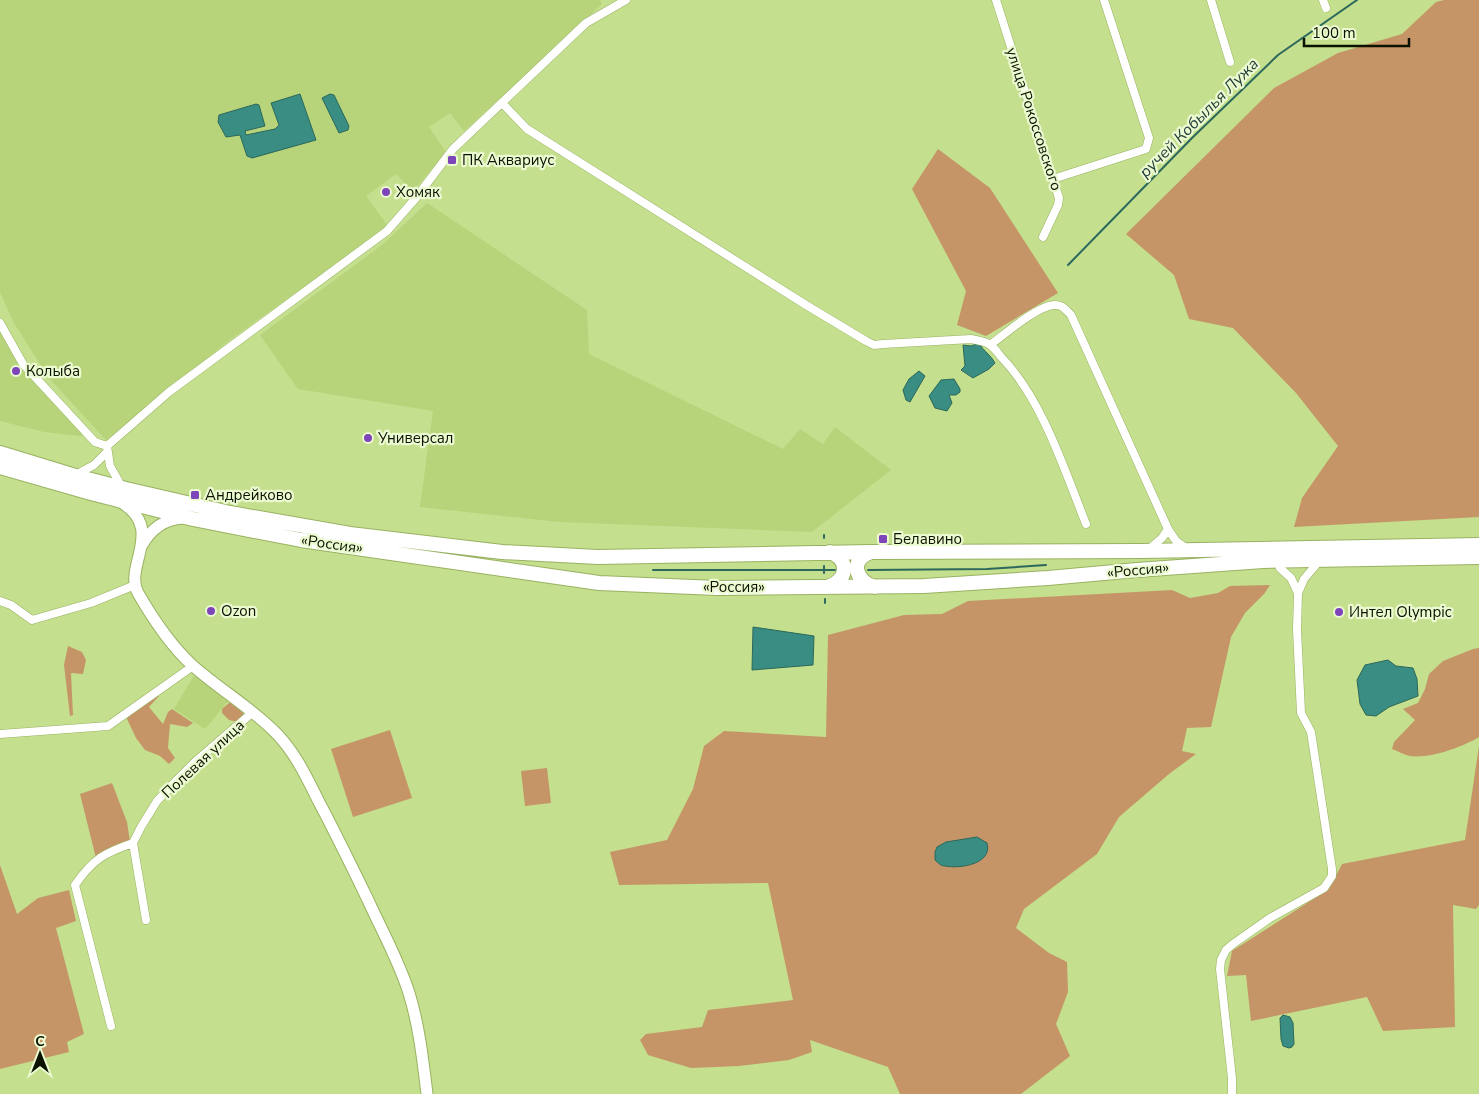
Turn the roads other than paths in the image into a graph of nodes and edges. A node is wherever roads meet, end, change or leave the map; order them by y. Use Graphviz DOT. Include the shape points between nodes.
graph roads {
  1 [pos="626,0"];
  2 [pos="996,0"];
  3 [pos="1104,0"];
  4 [pos="1211,0"];
  5 [pos="1230,62"];
  6 [pos="502,103"];
  7 [pos="1053,179"];
  8 [pos="1043,237"];
  9 [pos="0,323"];
  10 [pos="990,345"];
  11 [pos="107,449"];
  12 [pos="3,458"];
  13 [pos="81,472"];
  14 [pos="119,482"];
  15 [pos="113,498"];
  16 [pos="193,518"];
  17 [pos="1086,524"];
  18 [pos="1168,529"];
  19 [pos="369,537"];
  20 [pos="1479,545"];
  21 [pos="142,546"];
  22 [pos="1190,550"];
  23 [pos="1142,551"];
  24 [pos="830,552"];
  25 [pos="871,552"];
  26 [pos="1479,557"];
  27 [pos="1345,560"];
  28 [pos="1315,566"];
  29 [pos="1280,568"];
  30 [pos="1138,570"];
  31 [pos="135,585"];
  32 [pos="826,587"];
  33 [pos="875,587"];
  34 [pos="1298,593"];
  35 [pos="0,601"];
  36 [pos="193,666"];
  37 [pos="254,712"];
  38 [pos="0,734"];
  39 [pos="133,843"];
  40 [pos="146,920"];
  41 [pos="111,1026"];
  42 [pos="427,1094"];
  43 [pos="1232,1094"];
  1 -- 6 [label="street" via="586,23"];
  2 -- 7 [label="street, улица Рокоссовского"];
  3 -- 7 [label="street" via="1149,138 1146,149"];
  4 -- 5 [label="street"];
  6 -- 10 [label="street" via="527,129 874,345 971,339"];
  6 -- 11 [label="street" via="453,149 387,231 169,392"];
  7 -- 8 [label="street, улица Рокоссовского" via="1058,205"];
  9 -- 11 [label="street" via="23,364 95,442"];
  10 -- 17 [label="street" via="1014,370 1033,400"];
  10 -- 18 [label="street" via="1033,313 1054,305 1063,307 1071,315"];
  11 -- 13 [label="street" via="94,465"];
  11 -- 14 [label="street"];
  12 -- 13 [label="highway" via="37,459"];
  12 -- 15 [label="highway, «Россия»" via="32,477"];
  12 -- 19 [label="highway, «Россия»" via="230,513"];
  13 -- 14 [label="highway"];
  14 -- 19 [label="highway" via="231,508 351,529"];
  15 -- 16 [label="highway, «Россия»"];
  15 -- 21 [label="street" via="137,518"];
  16 -- 21 [label="street" via="164,523 151,532"];
  16 -- 32 [label="highway, «Россия»" via="302,540 599,583 717,588"];
  18 -- 22 [label="street" via="1178,543"];
  18 -- 23 [label="street" via="1156,544"];
  19 -- 24 [label="highway, «Россия»" via="502,552 598,557"];
  20 -- 22 [label="highway, «Россия»"];
  21 -- 31 [label="street"];
  22 -- 23 [label="highway, «Россия»"];
  23 -- 25 [label="highway, «Россия»"];
  24 -- 25 [label="highway, «Россия»"];
  24 -- 32 [label="highway" via="841,560 844,572 837,583"];
  25 -- 33 [label="highway" via="862,557 857,570 863,582"];
  26 -- 27 [label="highway, «Россия»"];
  27 -- 28 [label="highway"];
  27 -- 30 [label="highway, «Россия»" via="1263,561"];
  28 -- 29 [label="highway"];
  28 -- 34 [label="street"];
  29 -- 30 [label="highway" via="1155,574"];
  29 -- 34 [label="street" via="1291,578"];
  30 -- 33 [label="highway, «Россия»" via="997,582"];
  31 -- 35 [label="street" via="32,620"];
  31 -- 36 [label="street" via="169,642"];
  32 -- 33 [label="highway, «Россия»"];
  34 -- 43 [label="street" via="1301,713 1311,732 1332,876 1324,888 1270,918 1233,944 1221,960"];
  36 -- 37 [label="street"];
  36 -- 38 [label="street" via="108,726"];
  37 -- 39 [label="street, Полевая улица" via="196,761 157,802"];
  37 -- 42 [label="street" via="295,757 344,849 397,961 415,1015"];
  39 -- 40 [label="street"];
  39 -- 41 [label="street" via="112,850 88,866 75,884"];
}
